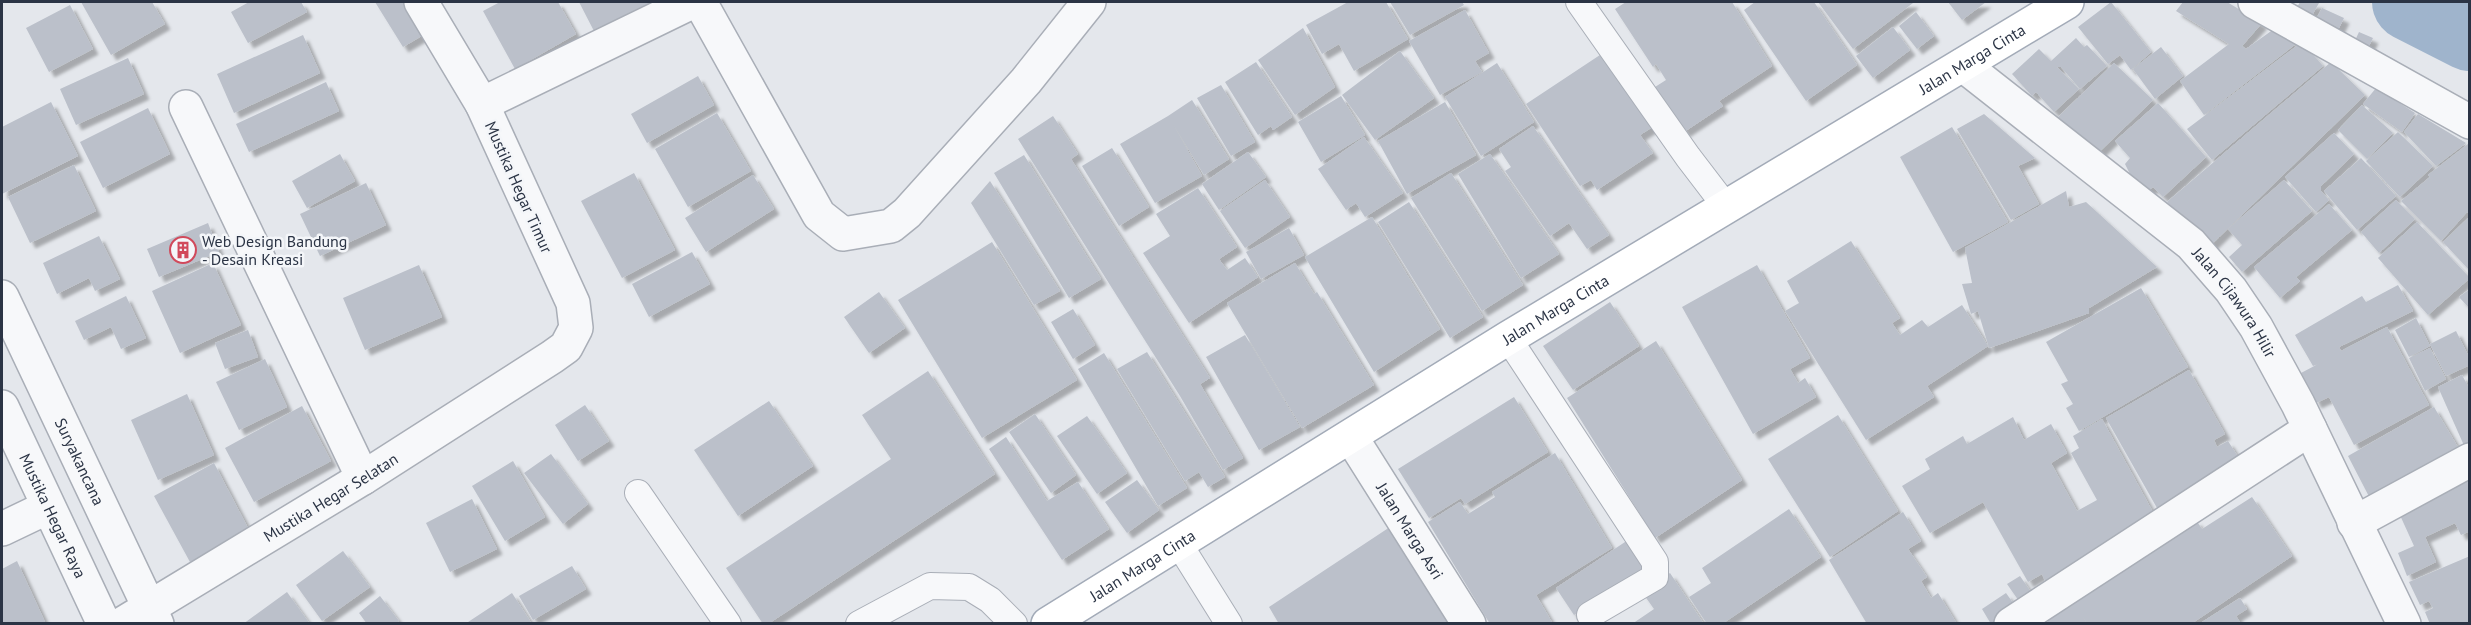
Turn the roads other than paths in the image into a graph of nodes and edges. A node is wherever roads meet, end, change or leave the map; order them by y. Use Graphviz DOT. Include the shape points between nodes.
graph roads {
  1 [pos="421,2"];
  2 [pos="692,2"];
  3 [pos="700,2"];
  4 [pos="1089,2"];
  5 [pos="1579,2"];
  6 [pos="2067,2"];
  7 [pos="2255,2"];
  8 [pos="1963,65"];
  9 [pos="482,104"];
  10 [pos="186,107"];
  11 [pos="2469,122"];
  12 [pos="1727,208"];
  13 [pos="2,297"];
  14 [pos="1508,338"];
  15 [pos="537,367"];
  16 [pos="2,407"];
  17 [pos="2310,429"];
  18 [pos="1351,437"];
  19 [pos="2469,460"];
  20 [pos="363,478"];
  21 [pos="638,493"];
  22 [pos="48,507"];
  23 [pos="2354,523"];
  24 [pos="2,529"];
  25 [pos="1179,544"];
  26 [pos="1590,615"];
  27 [pos="143,618"];
  28 [pos="719,620"];
  29 [pos="104,624"];
  30 [pos="859,624"];
  31 [pos="1014,624"];
  32 [pos="1048,624"];
  33 [pos="1229,624"];
  34 [pos="1469,624"];
  35 [pos="2011,624"];
  36 [pos="2404,624"];
  1 -- 9 [label="street, Mustika Hegar Timur"];
  2 -- 9 [label="street"];
  3 -- 4 [label="street" via="819,215 843,234 891,226 907,213 1026,81"];
  5 -- 12 [label="lane"];
  6 -- 8 [label="main road, Jalan Marga Cinta"];
  7 -- 11 [label="street"];
  8 -- 12 [label="main road, Jalan Marga Cinta"];
  8 -- 17 [label="street, Jalan Cijawura Hilir" via="2190,244 2232,290"];
  9 -- 15 [label="street, Mustika Hegar Timur" via="573,303 576,328 566,347"];
  10 -- 20 [label="street"];
  12 -- 14 [label="main road, Jalan Marga Cinta"];
  13 -- 27 [label="street, Suryakancana"];
  14 -- 18 [label="main road, Jalan Marga Cinta"];
  14 -- 26 [label="lane" via="1654,562 1655,577"];
  15 -- 20 [label="street, Mustika Hegar Selatan"];
  16 -- 22 [label="street, Mustika Hegar Raya"];
  17 -- 23 [label="street, Jalan Cijawura Hilir"];
  17 -- 35 [label="street"];
  18 -- 25 [label="main road, Jalan Marga Cinta"];
  18 -- 34 [label="street, Jalan Marga Asri"];
  19 -- 23 [label="street"];
  20 -- 27 [label="street, Mustika Hegar Selatan"];
  21 -- 28 [label="lane"];
  22 -- 24 [label="street"];
  22 -- 29 [label="street, Mustika Hegar Raya"];
  23 -- 36 [label="street, Jalan Cijawura Hilir"];
  25 -- 32 [label="main road, Jalan Marga Cinta"];
  25 -- 33 [label="lane"];
  30 -- 31 [label="lane" via="930,586 969,587 990,600"];
}
